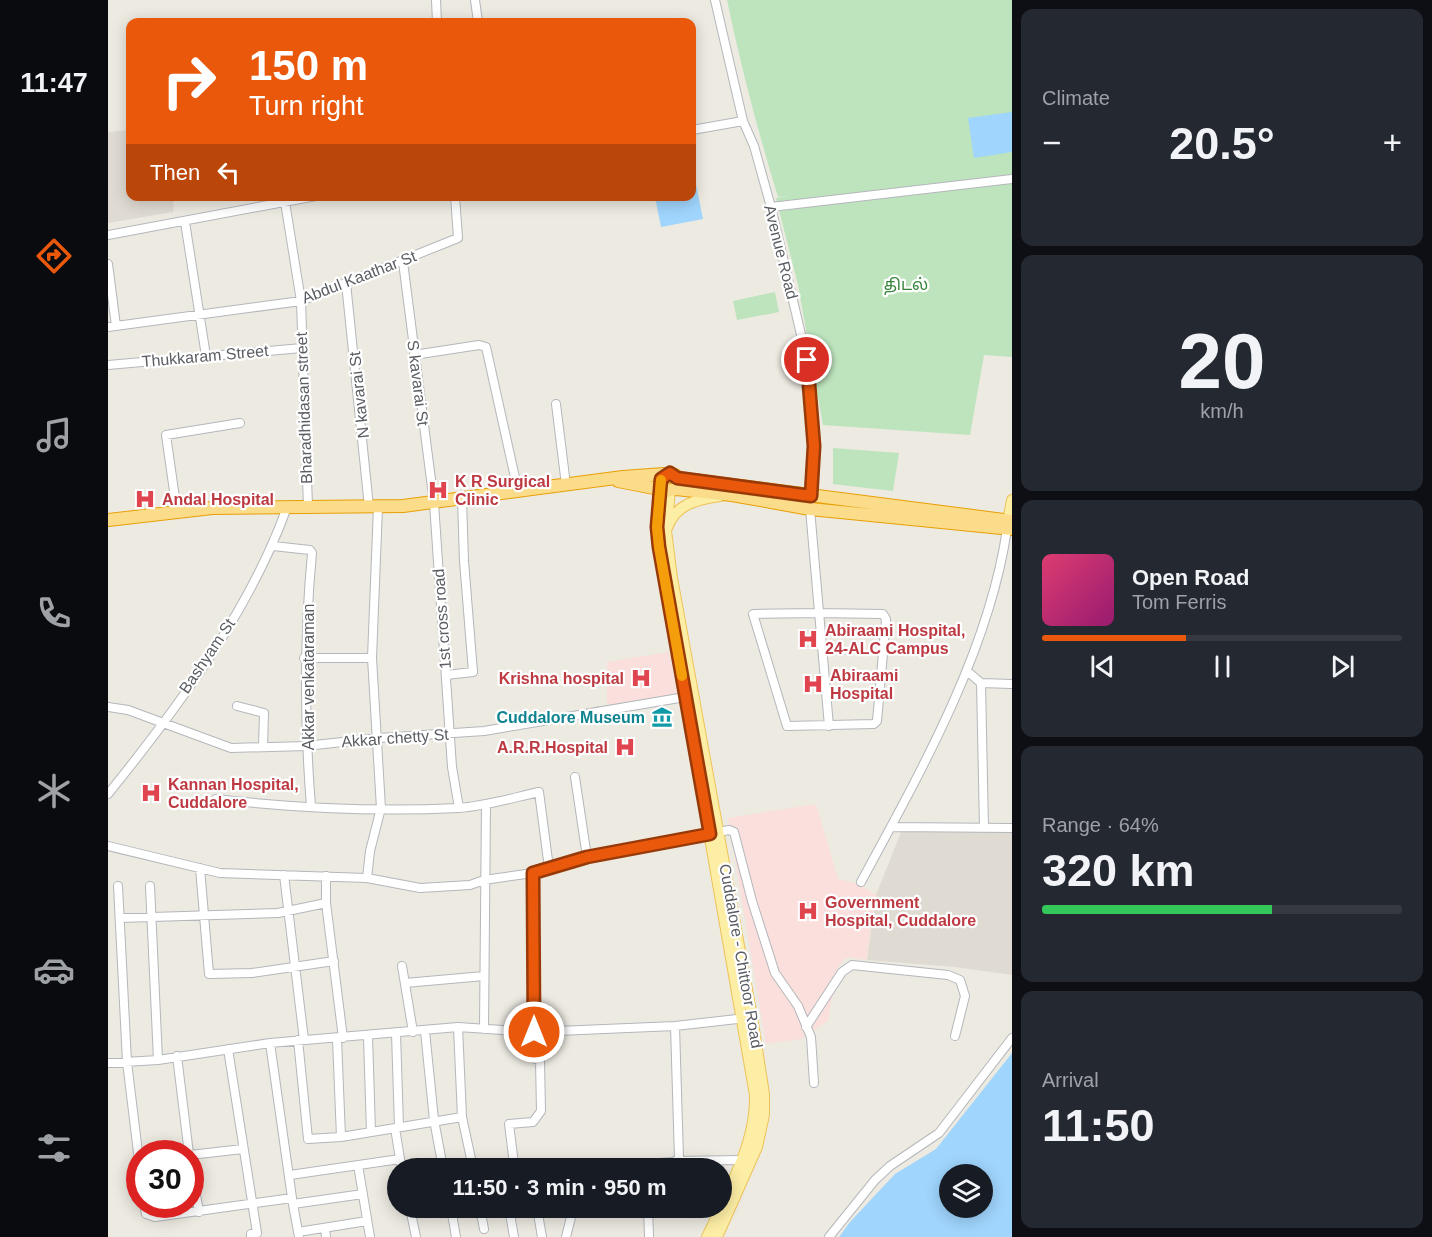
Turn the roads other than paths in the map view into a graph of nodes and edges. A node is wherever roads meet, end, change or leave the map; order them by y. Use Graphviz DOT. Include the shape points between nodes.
graph roads {
  1 [pos="436,0"];
  2 [pos="476,0"];
  3 [pos="715,0"];
  4 [pos="437,18"];
  5 [pos="478,18"];
  6 [pos="743,121"];
  7 [pos="696,129"];
  8 [pos="1012,179"];
  9 [pos="290,201"];
  10 [pos="455,201"];
  11 [pos="285,202"];
  12 [pos="771,207"];
  13 [pos="185,222"];
  14 [pos="108,235"];
  15 [pos="403,262"];
  16 [pos="108,264"];
  17 [pos="346,283"];
  18 [pos="301,301"];
  19 [pos="199,315"];
  20 [pos="112,326"];
  21 [pos="302,348"];
  22 [pos="414,355"];
  23 [pos="206,356"];
  24 [pos="108,365"];
  25 [pos="556,404"];
  26 [pos="240,423"];
  27 [pos="614,480"];
  28 [pos="566,485"];
  29 [pos="667,485"];
  30 [pos="641,486"];
  31 [pos="518,491"];
  32 [pos="732,495"];
  33 [pos="462,499"];
  34 [pos="1012,501"];
  35 [pos="810,502"];
  36 [pos="434,503"];
  37 [pos="287,507"];
  38 [pos="308,507"];
  39 [pos="374,507"];
  40 [pos="177,512"];
  41 [pos="108,520"];
  42 [pos="1010,525"];
  43 [pos="662,529"];
  44 [pos="273,546"];
  45 [pos="817,613"];
  46 [pos="304,658"];
  47 [pos="372,658"];
  48 [pos="967,671"];
  49 [pos="446,675"];
  50 [pos="981,683"];
  51 [pos="1012,684"];
  52 [pos="690,696"];
  53 [pos="237,705"];
  54 [pos="108,707"];
  55 [pos="162,722"];
  56 [pos="829,726"];
  57 [pos="450,734"];
  58 [pos="379,738"];
  59 [pos="306,746"];
  60 [pos="264,747"];
  61 [pos="575,777"];
  62 [pos="108,794"];
  63 [pos="216,799"];
  64 [pos="486,804"];
  65 [pos="311,806"];
  66 [pos="381,808"];
  67 [pos="459,808"];
  68 [pos="891,827"];
  69 [pos="984,828"];
  70 [pos="1012,828"];
  71 [pos="714,833"];
  72 [pos="108,846"];
  73 [pos="587,857"];
  74 [pos="200,868"];
  75 [pos="549,868"];
  76 [pos="533,873"];
  77 [pos="284,875"];
  78 [pos="326,876"];
  79 [pos="367,878"];
  80 [pos="484,880"];
  81 [pos="861,882"];
  82 [pos="118,886"];
  83 [pos="150,886"];
  84 [pos="326,903"];
  85 [pos="288,910"];
  86 [pos="203,914"];
  87 [pos="151,917"];
  88 [pos="120,918"];
  89 [pos="334,960"];
  90 [pos="296,965"];
  91 [pos="402,966"];
  92 [pos="484,976"];
  93 [pos="405,983"];
  94 [pos="747,1018"];
  95 [pos="675,1026"];
  96 [pos="806,1027"];
  97 [pos="458,1028"];
  98 [pos="484,1029"];
  99 [pos="425,1031"];
  100 [pos="531,1031"];
  101 [pos="412,1032"];
  102 [pos="396,1033"];
  103 [pos="368,1036"];
  104 [pos="955,1036"];
  105 [pos="1012,1038"];
  106 [pos="340,1039"];
  107 [pos="301,1040"];
  108 [pos="270,1043"];
  109 [pos="228,1049"];
  110 [pos="177,1056"];
  111 [pos="158,1060"];
  112 [pos="127,1062"];
  113 [pos="108,1063"];
  114 [pos="814,1083"];
  115 [pos="462,1117"];
  116 [pos="434,1120"];
  117 [pos="397,1128"];
  118 [pos="371,1132"];
  119 [pos="341,1137"];
  120 [pos="136,1140"];
  121 [pos="188,1140"];
  122 [pos="243,1149"];
  123 [pos="204,1153"];
  124 [pos="400,1158"];
  125 [pos="441,1158"];
  126 [pos="471,1158"];
  127 [pos="513,1158"];
  128 [pos="678,1158"];
  129 [pos="387,1161"];
  130 [pos="732,1161"];
  131 [pos="747,1161"];
  132 [pos="358,1166"];
  133 [pos="290,1175"];
  134 [pos="732,1188"];
  135 [pos="363,1194"];
  136 [pos="293,1201"];
  137 [pos="251,1204"];
  138 [pos="204,1211"];
  139 [pos="412,1218"];
  140 [pos="452,1218"];
  141 [pos="482,1218"];
  142 [pos="511,1218"];
  143 [pos="539,1218"];
  144 [pos="571,1218"];
  145 [pos="648,1218"];
  146 [pos="716,1218"];
  147 [pos="367,1221"];
  148 [pos="484,1229"];
  149 [pos="326,1232"];
  150 [pos="253,1235"];
  151 [pos="298,1235"];
  152 [pos="370,1237"];
  153 [pos="416,1237"];
  154 [pos="456,1237"];
  155 [pos="514,1237"];
  156 [pos="542,1237"];
  157 [pos="566,1237"];
  158 [pos="649,1237"];
  159 [pos="707,1237"];
  160 [pos="717,1237"];
  161 [pos="829,1237"];
  1 -- 4 [label="street"];
  2 -- 5 [label="street"];
  3 -- 6 [label="street, Avenue Road"];
  6 -- 7 [label="street"];
  6 -- 12 [label="street, Avenue Road"];
  8 -- 12 [label="street"];
  9 -- 11 [label="street"];
  10 -- 15 [label="street, Abdul Kaathar St" via="458,238"];
  11 -- 13 [label="street"];
  11 -- 18 [label="street, Bharadhidasan street"];
  12 -- 35 [label="street, Avenue Road" via="807,360 814,446"];
  13 -- 14 [label="street"];
  13 -- 19 [label="street"];
  15 -- 17 [label="street, Abdul Kaathar St"];
  15 -- 22 [label="street, S kavarai St"];
  16 -- 20 [label="street"];
  17 -- 18 [label="street, Abdul Kaathar St"];
  17 -- 39 [label="street, N kavarai St"];
  18 -- 19 [label="street, Abdul Kaathar St"];
  18 -- 21 [label="street, Bharadhidasan street"];
  19 -- 20 [label="street, Abdul Kaathar St"];
  19 -- 23 [label="street"];
  21 -- 23 [label="street, Thukkaram Street"];
  21 -- 38 [label="street, Bharadhidasan street"];
  22 -- 31 [label="street" via="486,347"];
  22 -- 36 [label="street, S kavarai St"];
  23 -- 24 [label="street, Thukkaram Street"];
  25 -- 28 [label="street"];
  26 -- 40 [label="street" via="166,435"];
  27 -- 28 [label="highway"];
  27 -- 29 [label="highway"];
  27 -- 30 [label="highway"];
  28 -- 31 [label="highway"];
  29 -- 30 [label="highway"];
  29 -- 32 [label="highway"];
  29 -- 35 [label="highway"];
  29 -- 43 [label="main road, Cuddalore - Chittoor Road"];
  30 -- 43 [label="main road" via="654,504"];
  31 -- 33 [label="highway"];
  32 -- 35 [label="highway"];
  32 -- 43 [label="main road" via="699,499 686,505"];
  33 -- 36 [label="highway"];
  33 -- 49 [label="street" via="473,672"];
  34 -- 42 [label="main road"];
  35 -- 42 [label="highway"];
  35 -- 45 [label="street, Avenue Road"];
  36 -- 39 [label="highway"];
  36 -- 49 [label="street, 1st cross road"];
  37 -- 38 [label="highway"];
  37 -- 40 [label="highway"];
  37 -- 44 [label="street, Bashyam St"];
  38 -- 39 [label="highway"];
  39 -- 47 [label="street, N kavarai St"];
  40 -- 41 [label="highway"];
  42 -- 48 [label="street"];
  43 -- 52 [label="main road, Cuddalore - Chittoor Road"];
  44 -- 46 [label="street, Akkar venkataraman" via="312,553"];
  44 -- 55 [label="street, Bashyam St" via="220,642"];
  45 -- 56 [label="street, Avenue Road"];
  45 -- 56 [label="street" via="883,614 886,619 877,721"];
  45 -- 56 [label="street" via="756,613 753,621 787,726"];
  46 -- 47 [label="street"];
  46 -- 59 [label="street, Akkar venkataraman"];
  47 -- 58 [label="street, N kavarai St"];
  48 -- 50 [label="street"];
  48 -- 68 [label="street"];
  49 -- 57 [label="street, 1st cross road"];
  50 -- 51 [label="street"];
  50 -- 69 [label="street"];
  52 -- 57 [label="street, Akkar chetty St"];
  52 -- 71 [label="main road, Cuddalore - Chittoor Road"];
  53 -- 60 [label="street" via="264,713"];
  54 -- 55 [label="street, Akkar chetty St"];
  55 -- 60 [label="street, Akkar chetty St" via="231,748"];
  55 -- 62 [label="street, Bashyam St"];
  57 -- 58 [label="street, Akkar chetty St"];
  57 -- 67 [label="street, 1st cross road"];
  58 -- 59 [label="street, Akkar chetty St"];
  58 -- 66 [label="street, N kavarai St"];
  59 -- 60 [label="street, Akkar chetty St"];
  59 -- 65 [label="street, Akkar venkataraman"];
  61 -- 73 [label="street"];
  63 -- 65 [label="street"];
  64 -- 67 [label="street"];
  64 -- 75 [label="street" via="539,792"];
  64 -- 80 [label="street"];
  65 -- 66 [label="street"];
  66 -- 67 [label="street"];
  66 -- 79 [label="street, N kavarai St" via="369,851"];
  68 -- 69 [label="street"];
  68 -- 81 [label="street"];
  69 -- 70 [label="street"];
  71 -- 73 [label="street"];
  71 -- 94 [label="main road, Cuddalore - Chittoor Road"];
  71 -- 96 [label="street" via="734,832 775,973 798,1006"];
  72 -- 74 [label="street"];
  73 -- 75 [label="street"];
  74 -- 77 [label="street" via="220,873"];
  74 -- 86 [label="street"];
  75 -- 76 [label="street"];
  76 -- 80 [label="street"];
  76 -- 100 [label="street"];
  77 -- 78 [label="street"];
  77 -- 85 [label="street"];
  78 -- 79 [label="street"];
  78 -- 84 [label="street"];
  79 -- 80 [label="street" via="420,888 470,885"];
  80 -- 92 [label="street"];
  82 -- 88 [label="street"];
  83 -- 87 [label="street"];
  84 -- 85 [label="street"];
  84 -- 89 [label="street"];
  85 -- 86 [label="street"];
  85 -- 90 [label="street"];
  86 -- 87 [label="street"];
  86 -- 90 [label="street" via="209,974 252,973"];
  87 -- 88 [label="street"];
  87 -- 111 [label="street"];
  88 -- 112 [label="street"];
  89 -- 90 [label="street"];
  89 -- 106 [label="street"];
  90 -- 107 [label="street"];
  91 -- 93 [label="street"];
  92 -- 93 [label="street"];
  92 -- 98 [label="street"];
  93 -- 101 [label="street"];
  94 -- 95 [label="street"];
  94 -- 131 [label="main road, Cuddalore - Chittoor Road" via="755,1118"];
  95 -- 100 [label="street"];
  95 -- 128 [label="street"];
  96 -- 104 [label="street" via="842,972 852,965 948,975 960,980 965,996"];
  96 -- 114 [label="street" via="811,1037"];
  97 -- 98 [label="street"];
  97 -- 99 [label="street"];
  97 -- 115 [label="street"];
  98 -- 100 [label="street"];
  99 -- 101 [label="street"];
  99 -- 116 [label="street"];
  100 -- 127 [label="street" via="527,1054 540,1061 541,1112 533,1122 509,1124"];
  101 -- 102 [label="street"];
  102 -- 103 [label="street"];
  102 -- 117 [label="street"];
  103 -- 106 [label="street"];
  103 -- 118 [label="street"];
  105 -- 161 [label="street" via="939,1132 875,1180"];
  106 -- 107 [label="street"];
  106 -- 119 [label="street"];
  107 -- 108 [label="street"];
  107 -- 119 [label="street" via="305,1135 313,1140"];
  108 -- 109 [label="street"];
  108 -- 133 [label="street"];
  109 -- 110 [label="street"];
  109 -- 122 [label="street"];
  110 -- 111 [label="street"];
  110 -- 121 [label="street"];
  111 -- 112 [label="street"];
  112 -- 113 [label="street"];
  112 -- 120 [label="street"];
  115 -- 116 [label="street"];
  115 -- 126 [label="street"];
  116 -- 117 [label="street"];
  116 -- 125 [label="street"];
  117 -- 118 [label="street"];
  117 -- 124 [label="street"];
  118 -- 119 [label="street"];
  122 -- 123 [label="street"];
  122 -- 137 [label="street"];
  129 -- 132 [label="street"];
  130 -- 131 [label="street"];
  131 -- 134 [label="main road, Cuddalore - Chittoor Road"];
  131 -- 160 [label="main road, Cuddalore - Chittoor Road"];
  132 -- 133 [label="street"];
  132 -- 135 [label="street"];
  133 -- 136 [label="street"];
  135 -- 136 [label="street"];
  135 -- 147 [label="street"];
  136 -- 137 [label="street"];
  136 -- 151 [label="street"];
  137 -- 138 [label="street"];
  137 -- 150 [label="street"];
  139 -- 153 [label="street"];
  140 -- 154 [label="street"];
  141 -- 148 [label="street"];
  142 -- 155 [label="street"];
  143 -- 156 [label="street"];
  144 -- 157 [label="street"];
  145 -- 158 [label="street"];
  146 -- 159 [label="main road, Cuddalore - Chittoor Road"];
  147 -- 149 [label="street"];
  147 -- 152 [label="street"];
  149 -- 151 [label="street"];
}
